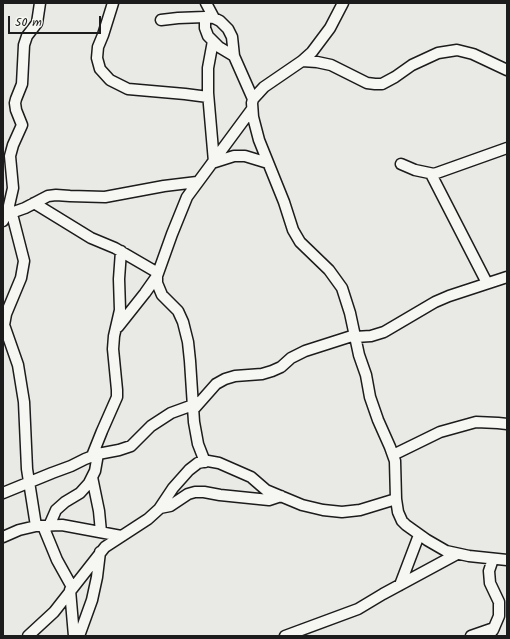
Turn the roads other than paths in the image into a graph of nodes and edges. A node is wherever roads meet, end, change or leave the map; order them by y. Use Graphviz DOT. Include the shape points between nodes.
graph roads {
  1 [pos="40,3"];
  2 [pos="113,3"];
  3 [pos="206,3"];
  4 [pos="344,3"];
  5 [pos="210,18"];
  6 [pos="161,20"];
  7 [pos="213,41"];
  8 [pos="234,56"];
  9 [pos="302,61"];
  10 [pos="507,70"];
  11 [pos="208,97"];
  12 [pos="253,104"];
  13 [pos="507,148"];
  14 [pos="213,163"];
  15 [pos="268,163"];
  16 [pos="401,164"];
  17 [pos="431,174"];
  18 [pos="198,182"];
  19 [pos="34,203"];
  20 [pos="10,210"];
  21 [pos="3,221"];
  22 [pos="121,251"];
  23 [pos="158,275"];
  24 [pos="507,277"];
  25 [pos="487,284"];
  26 [pos="115,330"];
  27 [pos="355,336"];
  28 [pos="193,408"];
  29 [pos="507,424"];
  30 [pos="95,455"];
  31 [pos="393,455"];
  32 [pos="205,462"];
  33 [pos="92,477"];
  34 [pos="29,482"];
  35 [pos="3,494"];
  36 [pos="281,496"];
  37 [pos="396,499"];
  38 [pos="160,508"];
  39 [pos="42,526"];
  40 [pos="101,532"];
  41 [pos="419,535"];
  42 [pos="3,536"];
  43 [pos="122,536"];
  44 [pos="100,552"];
  45 [pos="457,554"];
  46 [pos="494,559"];
  47 [pos="507,560"];
  48 [pos="400,585"];
  49 [pos="71,589"];
  50 [pos="503,616"];
  51 [pos="491,632"];
  52 [pos="28,636"];
  53 [pos="74,636"];
  54 [pos="79,636"];
  55 [pos="285,636"];
  56 [pos="471,636"];
  1 -- 20 [label="street" via="36,23 24,45 22,84 15,103 22,125 10,156 13,188"];
  2 -- 11 [label="street" via="98,47 97,58 100,69 110,80 128,89"];
  3 -- 5 [label="street"];
  4 -- 9 [label="street" via="330,28"];
  5 -- 6 [label="street"];
  5 -- 7 [label="street" via="205,28"];
  5 -- 8 [label="street" via="220,21 228,29 232,37"];
  7 -- 8 [label="street"];
  7 -- 11 [label="street" via="208,68"];
  8 -- 12 [label="street"];
  9 -- 10 [label="street" via="331,65 375,84 382,84 412,65 438,53 456,50 473,54"];
  9 -- 12 [label="street" via="264,86"];
  11 -- 14 [label="street"];
  12 -- 14 [label="street"];
  12 -- 15 [label="street" via="259,140"];
  13 -- 17 [label="street"];
  14 -- 15 [label="street" via="234,156 245,156"];
  14 -- 18 [label="street"];
  15 -- 27 [label="street" via="300,242 329,270 342,288"];
  16 -- 17 [label="street"];
  17 -- 25 [label="street"];
  18 -- 19 [label="street" via="106,197 56,195"];
  18 -- 23 [label="street" via="187,197"];
  19 -- 20 [label="street"];
  19 -- 22 [label="street" via="91,238"];
  20 -- 21 [label="street"];
  20 -- 34 [label="street" via="24,261 21,278 4,325 18,365 24,402"];
  22 -- 23 [label="street"];
  22 -- 26 [label="street" via="120,310"];
  23 -- 26 [label="street"];
  23 -- 28 [label="street" via="157,283 162,295 178,311 183,322 188,342"];
  24 -- 25 [label="street"];
  25 -- 27 [label="street" via="435,302 384,332 371,336"];
  26 -- 30 [label="street" via="113,349 117,397 100,436"];
  27 -- 28 [label="street" via="305,351 272,371 225,379 216,384"];
  27 -- 31 [label="street" via="370,397"];
  28 -- 30 [label="street" via="171,413 151,426 131,446"];
  28 -- 32 [label="street" via="198,444"];
  29 -- 31 [label="street" via="476,422 440,432"];
  30 -- 33 [label="street" via="95,471"];
  30 -- 34 [label="street"];
  31 -- 37 [label="street"];
  32 -- 36 [label="street" via="220,463"];
  32 -- 38 [label="street" via="198,463 189,470"];
  33 -- 39 [label="street" via="80,493 65,502"];
  33 -- 40 [label="street"];
  34 -- 35 [label="street"];
  34 -- 39 [label="street"];
  36 -- 37 [label="street" via="302,505 342,512 360,510"];
  36 -- 38 [label="street" via="269,500 195,492 170,506"];
  37 -- 41 [label="street" via="402,521"];
  38 -- 43 [label="street"];
  39 -- 40 [label="street" via="62,525"];
  39 -- 42 [label="street"];
  39 -- 49 [label="street"];
  40 -- 43 [label="street"];
  41 -- 45 [label="street" via="446,551"];
  41 -- 48 [label="street"];
  43 -- 44 [label="street"];
  44 -- 49 [label="street"];
  44 -- 54 [label="street" via="92,600"];
  45 -- 46 [label="street"];
  45 -- 48 [label="street"];
  46 -- 47 [label="street"];
  46 -- 50 [label="street" via="489,571 490,583"];
  48 -- 55 [label="street" via="358,609"];
  49 -- 52 [label="street" via="54,612"];
  49 -- 53 [label="street"];
  50 -- 51 [label="street"];
  51 -- 56 [label="street"];
}
